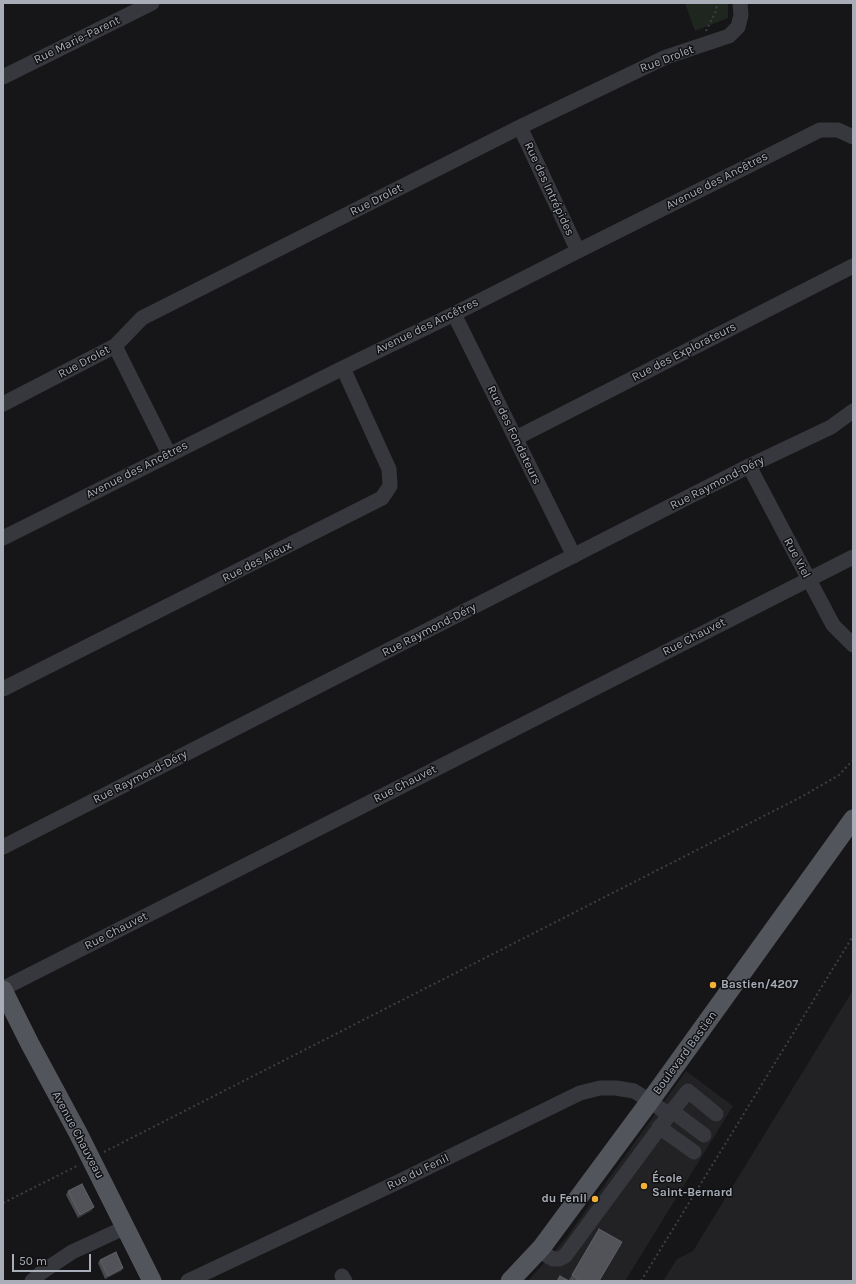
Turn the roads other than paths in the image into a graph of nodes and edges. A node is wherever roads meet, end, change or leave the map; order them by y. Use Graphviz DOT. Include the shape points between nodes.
graph roads {
  1 [pos="152,3"];
  2 [pos="740,3"];
  3 [pos="3,77"];
  4 [pos="520,127"];
  5 [pos="853,137"];
  6 [pos="578,250"];
  7 [pos="853,266"];
  8 [pos="454,314"];
  9 [pos="115,346"];
  10 [pos="343,368"];
  11 [pos="3,404"];
  12 [pos="853,411"];
  13 [pos="516,438"];
  14 [pos="168,454"];
  15 [pos="749,466"];
  16 [pos="3,538"];
  17 [pos="574,556"];
  18 [pos="853,557"];
  19 [pos="808,579"];
  20 [pos="853,645"];
  21 [pos="3,689"];
  22 [pos="853,820"];
  23 [pos="3,847"];
  24 [pos="3,991"];
  25 [pos="650,1101"];
  26 [pos="671,1113"];
  27 [pos="716,1114"];
  28 [pos="660,1127"];
  29 [pos="704,1135"];
  30 [pos="694,1152"];
  31 [pos="126,1227"];
  32 [pos="538,1250"];
  33 [pos="32,1281"];
  34 [pos="152,1281"];
  35 [pos="188,1281"];
  36 [pos="510,1281"];
  1 -- 3 [label="street, Rue Marie-Parent"];
  2 -- 4 [label="street, Rue Drolet" via="738,27 729,36 666,57"];
  4 -- 6 [label="street, Rue des Intrépides"];
  4 -- 9 [label="street, Rue Drolet" via="142,318"];
  5 -- 6 [label="street, Avenue des Ancêtres" via="838,130 820,130"];
  6 -- 8 [label="street, Avenue des Ancêtres"];
  7 -- 13 [label="street, Rue des Explorateurs"];
  8 -- 10 [label="street, Avenue des Ancêtres"];
  8 -- 13 [label="street, Rue des Fondateurs"];
  9 -- 11 [label="street, Rue Drolet"];
  9 -- 14 [label="street"];
  10 -- 14 [label="street, Avenue des Ancêtres"];
  10 -- 21 [label="street, Rue des Aïeux" via="389,469 390,486 382,498"];
  12 -- 15 [label="street, Rue Raymond-Déry" via="830,427"];
  13 -- 17 [label="street, Rue des Fondateurs"];
  14 -- 16 [label="street, Avenue des Ancêtres"];
  15 -- 17 [label="street, Rue Raymond-Déry"];
  15 -- 19 [label="street, Rue Viel"];
  17 -- 23 [label="street, Rue Raymond-Déry"];
  18 -- 19 [label="street"];
  19 -- 20 [label="street, Rue Viel" via="833,625"];
  19 -- 24 [label="street, Rue Chauvet" via="8,986"];
  22 -- 25 [label="main road, Boulevard Bastien"];
  24 -- 31 [label="main road, Avenue Chauveau"];
  25 -- 26 [label="street, Rue du Fenil"];
  25 -- 32 [label="main road, Boulevard Bastien"];
  25 -- 35 [label="street, Rue du Fenil" via="634,1091 616,1088 600,1088 580,1093"];
  26 -- 27 [label="street" via="688,1091"];
  26 -- 28 [label="street"];
  26 -- 29 [label="street, Rue du Fenil"];
  28 -- 30 [label="street"];
  28 -- 32 [label="street" via="565,1256 553,1259"];
  31 -- 33 [label="street" via="72,1252"];
  31 -- 34 [label="main road, Avenue Chauveau"];
  32 -- 36 [label="main road, Boulevard Bastien"];
}
